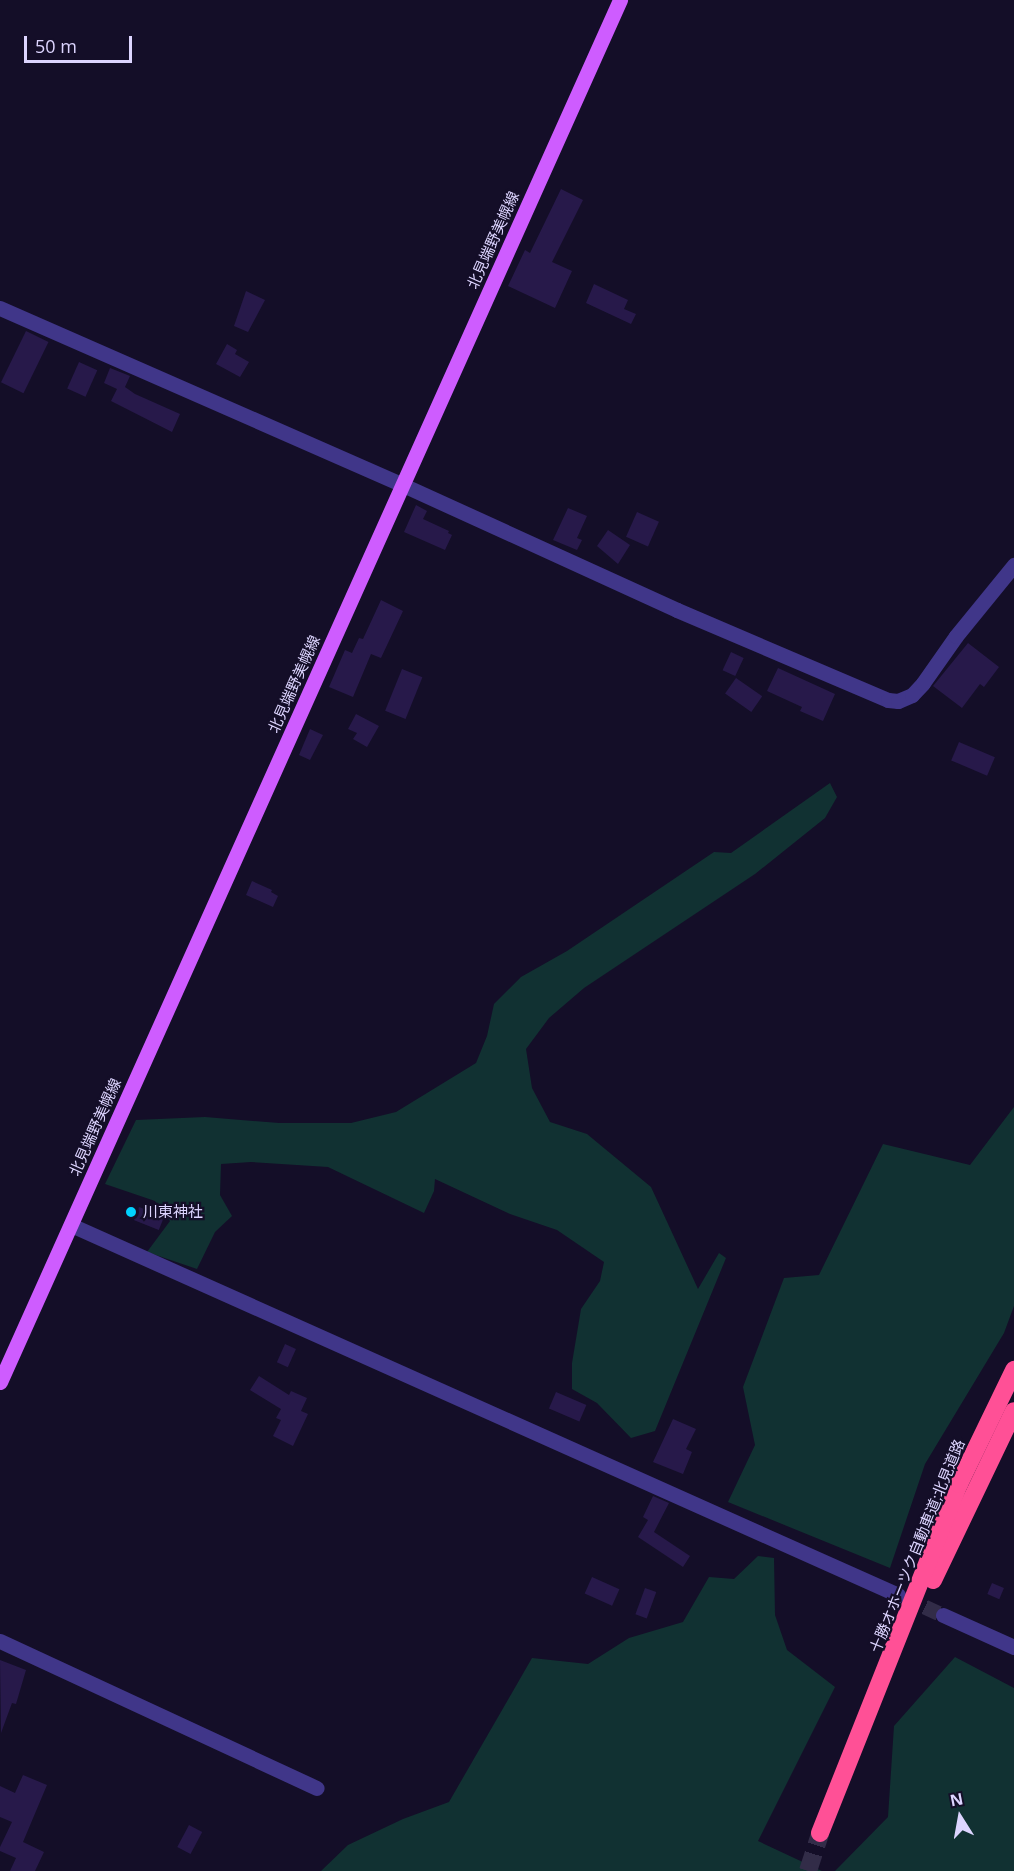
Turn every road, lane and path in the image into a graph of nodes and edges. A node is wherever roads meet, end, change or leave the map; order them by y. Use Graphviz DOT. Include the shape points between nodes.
graph roads {
  1 [pos="620,0"];
  2 [pos="0,308"];
  3 [pos="403,485"];
  4 [pos="1014,565"];
  5 [pos="71,1225"];
  6 [pos="1014,1370"];
  7 [pos="0,1382"];
  8 [pos="1014,1411"];
  9 [pos="898,1595"];
  10 [pos="943,1615"];
  11 [pos="0,1641"];
  12 [pos="1014,1647"];
  13 [pos="872,1705"];
  14 [pos="317,1788"];
  15 [pos="820,1833"];
  1 -- 3 [label="main road, 北見端野美幌線"];
  2 -- 3 [label="street"];
  3 -- 4 [label="street" via="677,610 888,700 898,701 912,695"];
  3 -- 5 [label="main road, 北見端野美幌線"];
  5 -- 7 [label="main road, 北見端野美幌線"];
  5 -- 9 [label="street"];
  6 -- 13 [label="highway, 十勝オホーツク自動車道;北見道路" via="959,1484"];
  8 -- 13 [label="highway, 十勝オホーツク自動車道;北見道路"];
  10 -- 12 [label="street"];
  11 -- 14 [label="street"];
  13 -- 15 [label="highway, 十勝オホーツク自動車道;北見道路"];
}
